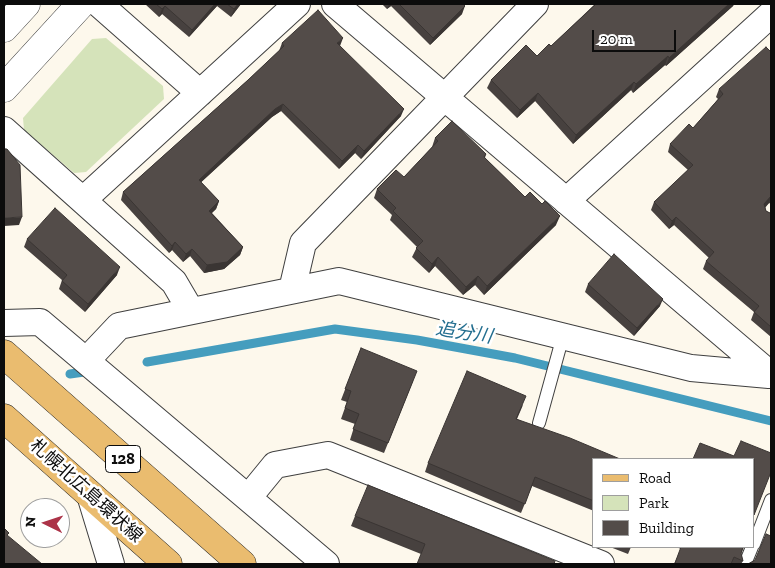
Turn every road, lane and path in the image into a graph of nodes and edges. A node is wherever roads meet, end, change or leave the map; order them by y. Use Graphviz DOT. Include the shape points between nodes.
graph roads {
  1 [pos="26,4"];
  2 [pos="81,4"];
  3 [pos="98,4"];
  4 [pos="296,4"];
  5 [pos="334,4"];
  6 [pos="535,4"];
  7 [pos="771,14"];
  8 [pos="4,28"];
  9 [pos="4,88"];
  10 [pos="200,93"];
  11 [pos="445,98"];
  12 [pos="4,130"];
  13 [pos="83,200"];
  14 [pos="566,201"];
  15 [pos="292,290"];
  16 [pos="191,311"];
  17 [pos="4,323"];
  18 [pos="560,348"];
  19 [pos="4,354"];
  20 [pos="86,361"];
  21 [pos="770,375"];
  22 [pos="4,418"];
  23 [pos="539,423"];
  24 [pos="90,495"];
  25 [pos="248,498"];
  26 [pos="771,500"];
  27 [pos="755,540"];
  28 [pos="752,548"];
  29 [pos="111,564"];
  30 [pos="168,564"];
  31 [pos="242,564"];
  32 [pos="326,564"];
  33 [pos="601,564"];
  34 [pos="746,564"];
  1 -- 8 [label="street"];
  2 -- 9 [label="street"];
  3 -- 10 [label="street"];
  4 -- 10 [label="street"];
  5 -- 11 [label="street"];
  6 -- 11 [label="street"];
  7 -- 14 [label="street"];
  10 -- 13 [label="street"];
  11 -- 14 [label="street"];
  11 -- 15 [label="street" via="303,243"];
  12 -- 13 [label="street"];
  13 -- 16 [label="street" via="174,282"];
  14 -- 21 [label="street"];
  15 -- 16 [label="street"];
  15 -- 18 [label="street" via="339,281"];
  16 -- 20 [label="street" via="119,326"];
  17 -- 20 [label="street" via="40,322"];
  18 -- 21 [label="street" via="691,368"];
  18 -- 23 [label="lane"];
  19 -- 31 [label="main road, 128"];
  20 -- 25 [label="street"];
  22 -- 24 [label="main road, 札幌北広島環状線"];
  24 -- 29 [label="street"];
  24 -- 30 [label="main road, 札幌北広島環状線"];
  25 -- 32 [label="street"];
  25 -- 33 [label="street" via="275,465 328,455"];
  26 -- 27 [label="lane"];
  28 -- 34 [label="lane"];
}
